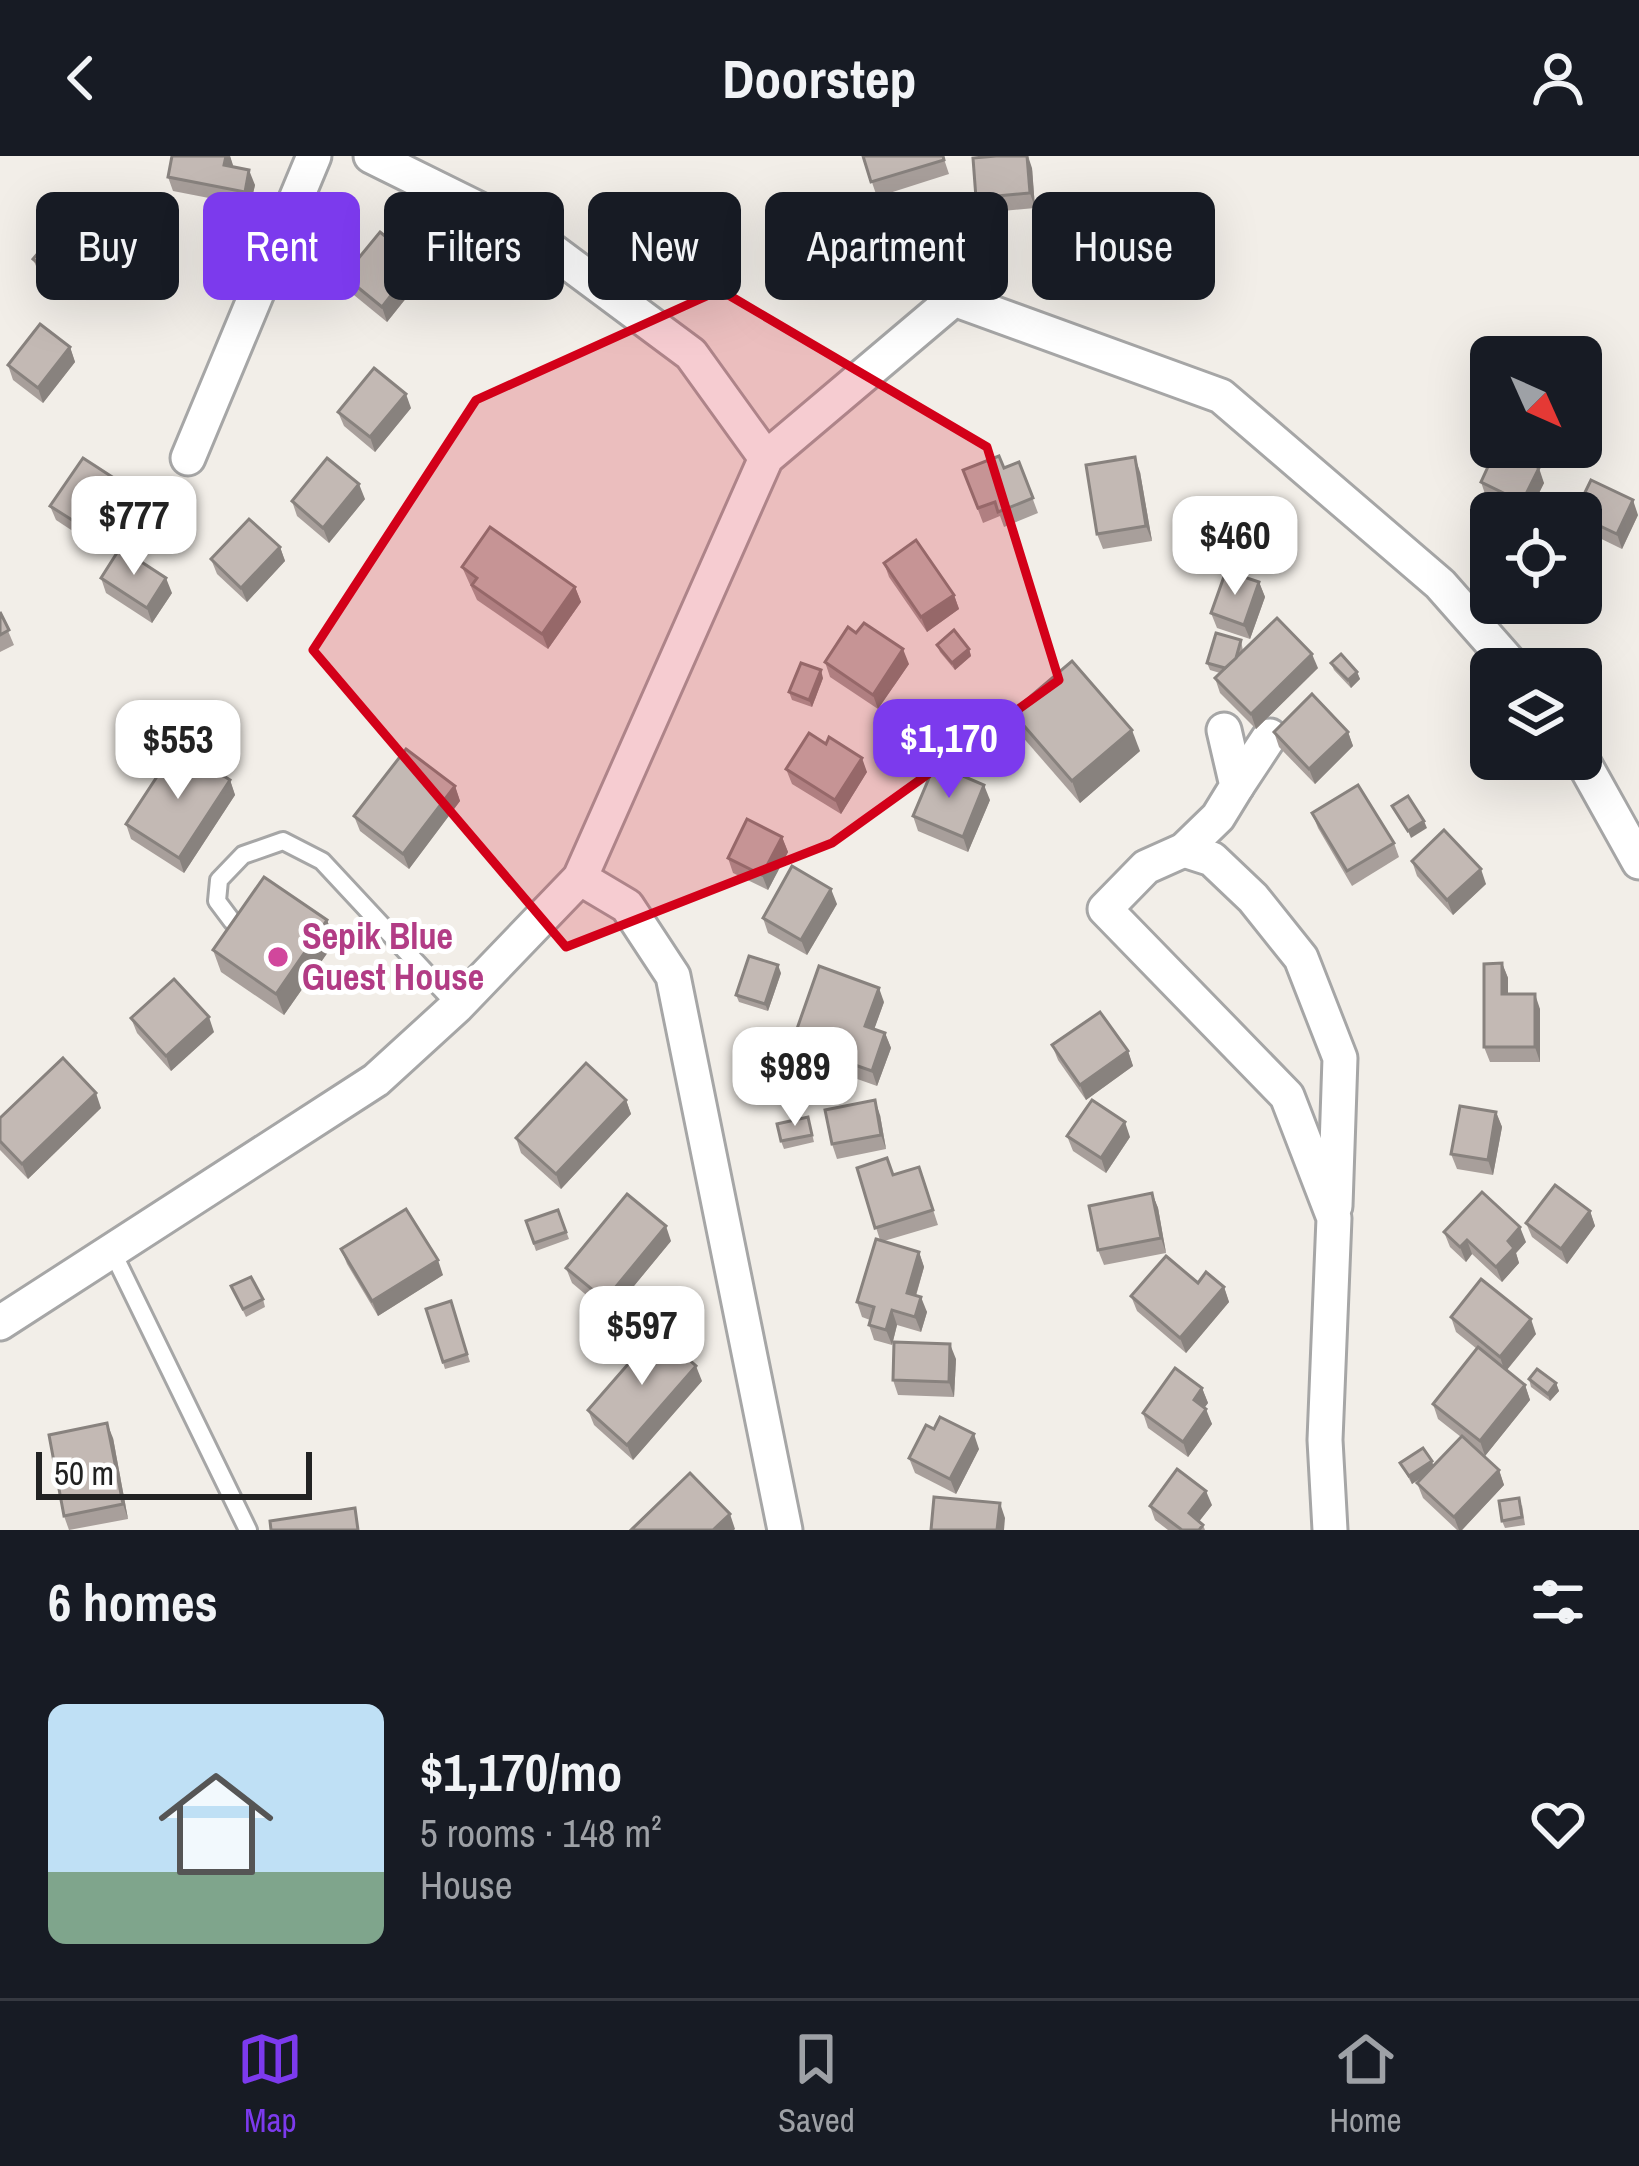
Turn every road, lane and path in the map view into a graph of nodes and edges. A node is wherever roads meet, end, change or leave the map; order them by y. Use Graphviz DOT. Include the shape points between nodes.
graph roads {
  1 [pos="314,156"];
  2 [pos="371,156"];
  3 [pos="188,458"];
  4 [pos="766,458"];
  5 [pos="1496,648"];
  6 [pos="1224,730"];
  7 [pos="1270,736"];
  8 [pos="1593,780"];
  9 [pos="1237,786"];
  10 [pos="1184,850"];
  11 [pos="1639,862"];
  12 [pos="580,878"];
  13 [pos="232,921"];
  14 [pos="457,1006"];
  15 [pos="1334,1218"];
  16 [pos="112,1251"];
  17 [pos="0,1323"];
  18 [pos="248,1530"];
  19 [pos="785,1530"];
  20 [pos="1330,1530"];
  1 -- 3 [label="street"];
  2 -- 4 [label="street" via="530,235 691,354"];
  4 -- 5 [label="street" via="954,299 1221,397 1440,584"];
  4 -- 12 [label="street"];
  6 -- 9 [label="street"];
  7 -- 9 [label="street"];
  8 -- 11 [label="street"];
  9 -- 10 [label="street"];
  10 -- 15 [label="street" via="1212,859 1300,958 1340,1058"];
  10 -- 15 [label="street" via="1146,867 1105,909 1287,1096"];
  12 -- 14 [label="street"];
  12 -- 19 [label="street" via="627,906 673,976"];
  13 -- 14 [label="lane" via="217,901 219,880 243,855 283,842 322,861"];
  14 -- 16 [label="street" via="376,1080"];
  15 -- 20 [label="street" via="1325,1440"];
  16 -- 17 [label="street"];
  16 -- 18 [label="lane"];
}
